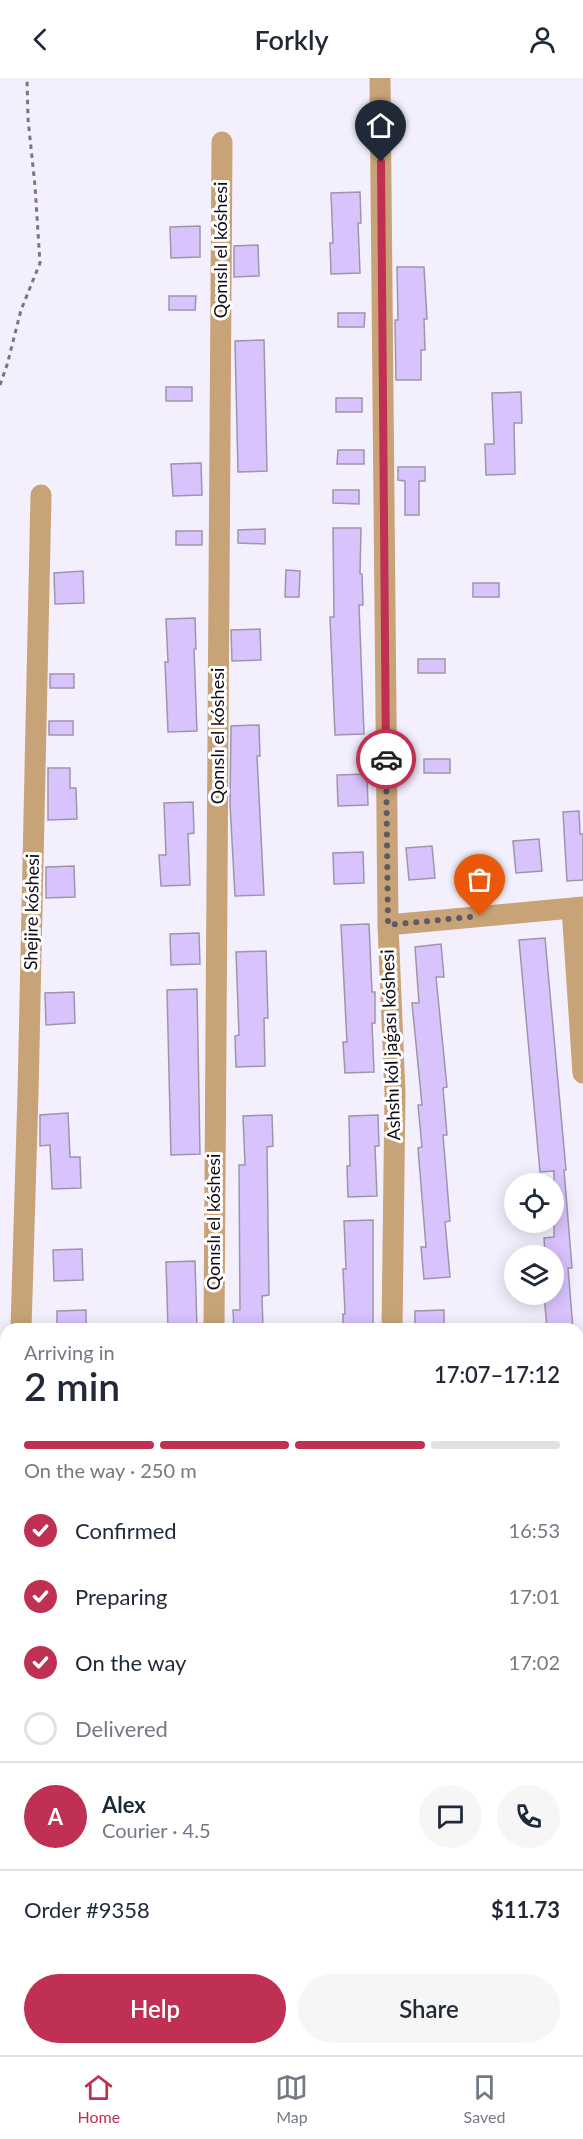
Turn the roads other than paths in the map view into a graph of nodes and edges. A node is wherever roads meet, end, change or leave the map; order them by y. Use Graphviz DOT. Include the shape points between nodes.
graph roads {
  1 [pos="380,78"];
  2 [pos="222,142"];
  3 [pos="41,495"];
  4 [pos="578,908"];
  5 [pos="388,925"];
  6 [pos="583,1073"];
  7 [pos="21,1323"];
  8 [pos="214,1323"];
  9 [pos="392,1323"];
  1 -- 5 [label="street, Ashshı kól jaǵası kóshesi"];
  2 -- 8 [label="street, Qonıslı el kóshesi"];
  3 -- 7 [label="street, Shejire kóshesi"];
  4 -- 5 [label="street"];
  4 -- 6 [label="street"];
  5 -- 9 [label="street, Ashshı kól jaǵası kóshesi" via="394,1093"];
}
